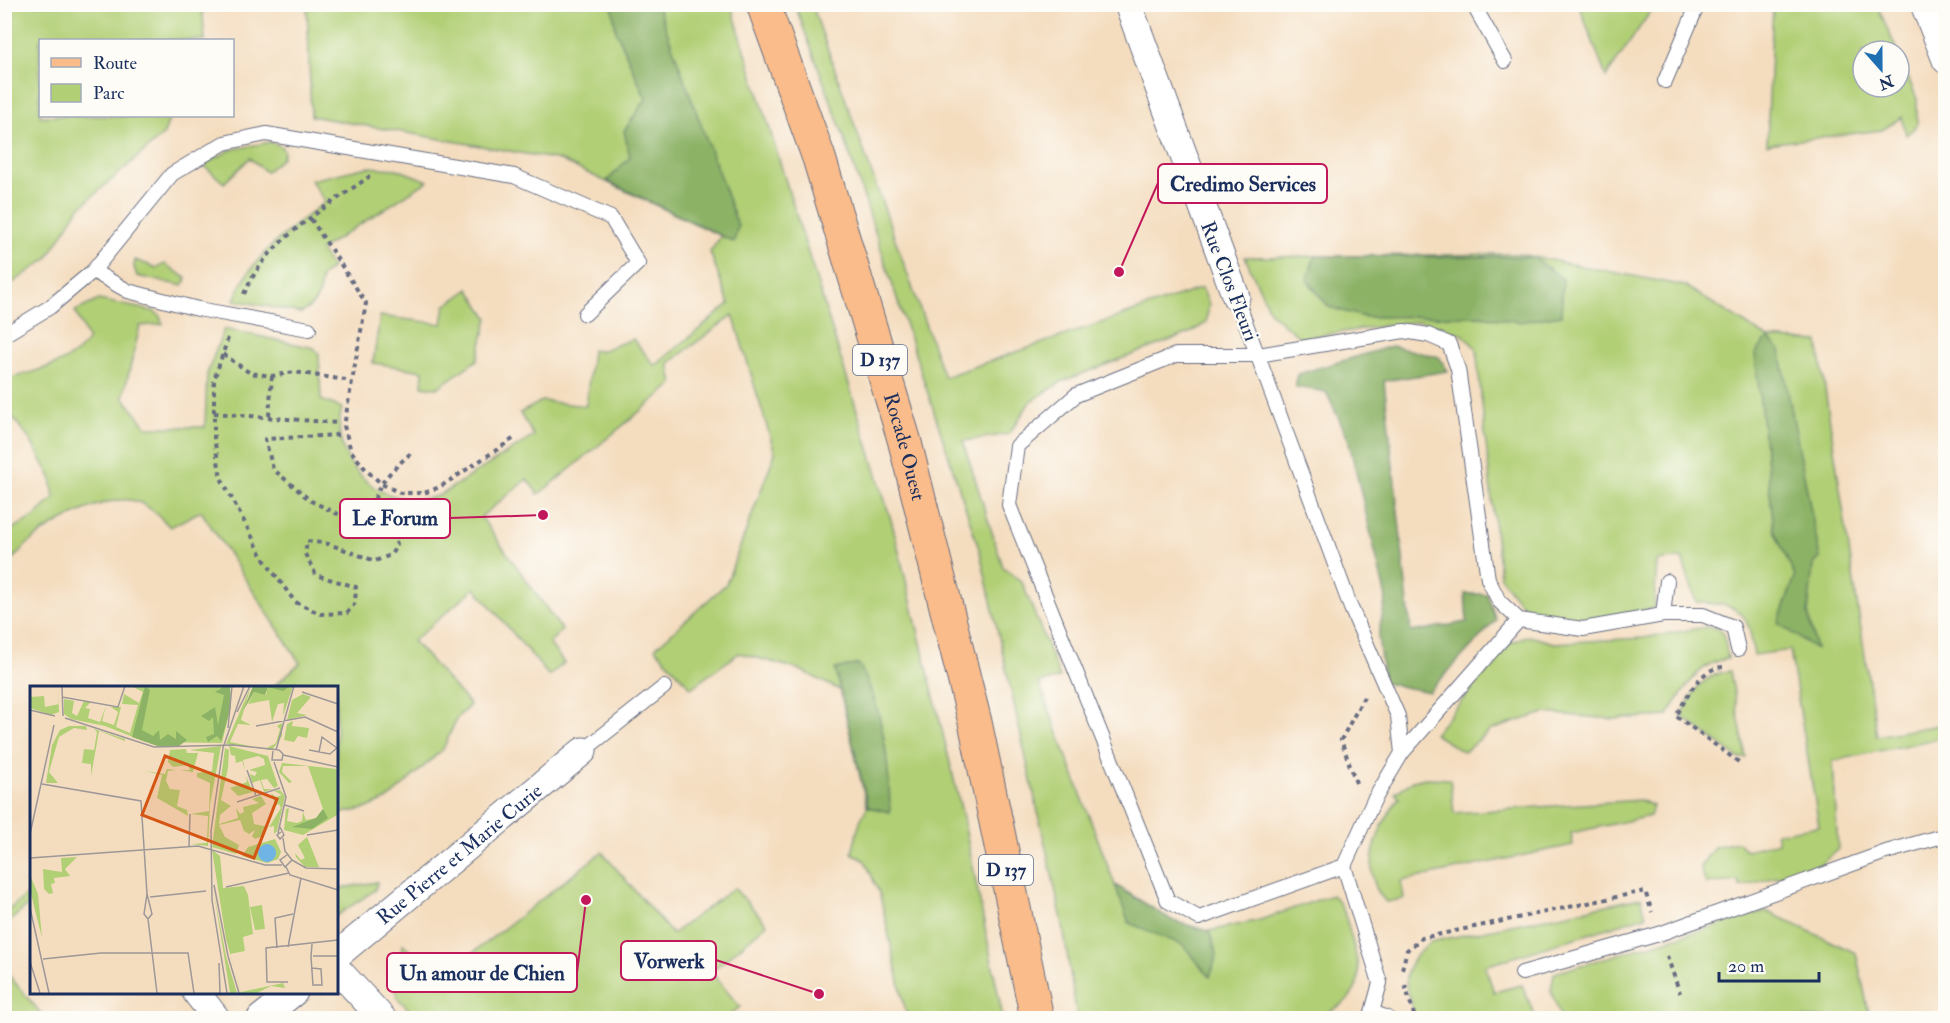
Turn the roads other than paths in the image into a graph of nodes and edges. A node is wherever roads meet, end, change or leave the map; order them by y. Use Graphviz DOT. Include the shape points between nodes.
graph roads {
  1 [pos="763,4"];
  2 [pos="1128,4"];
  3 [pos="1473,4"];
  4 [pos="1698,4"];
  5 [pos="1924,4"];
  6 [pos="1946,60"];
  7 [pos="1505,61"];
  8 [pos="1665,81"];
  9 [pos="93,271"];
  10 [pos="1236,297"];
  11 [pos="585,314"];
  12 [pos="309,329"];
  13 [pos="4,335"];
  14 [pos="1258,355"];
  15 [pos="1667,581"];
  16 [pos="1663,615"];
  17 [pos="1519,620"];
  18 [pos="1738,649"];
  19 [pos="664,687"];
  20 [pos="583,752"];
  21 [pos="1402,753"];
  22 [pos="1946,835"];
  23 [pos="1344,866"];
  24 [pos="338,954"];
  25 [pos="338,970"];
  26 [pos="1522,973"];
  27 [pos="197,993"];
  28 [pos="293,993"];
  29 [pos="216,1018"];
  30 [pos="261,1018"];
  31 [pos="382,1018"];
  32 [pos="1036,1018"];
  33 [pos="1388,1018"];
  1 -- 32 [label="main road, Rocade Ouest / D 137" via="819,158 904,439 975,722"];
  2 -- 10 [label="street, Rue Clos Fleuri"];
  3 -- 7 [label="lane"];
  4 -- 8 [label="lane"];
  5 -- 6 [label="street"];
  9 -- 11 [label="lane" via="172,174 225,143 266,134 514,176 611,218 638,263"];
  9 -- 12 [label="lane" via="128,291"];
  9 -- 13 [label="lane" via="50,307"];
  10 -- 14 [label="lane, Rue Clos Fleuri"];
  14 -- 17 [label="lane" via="1404,331 1449,344 1458,369 1488,579 1499,601"];
  14 -- 21 [label="lane, Rue Clos Fleuri" via="1352,608 1398,716"];
  14 -- 23 [label="lane" via="1176,355 1076,396 1017,446 1009,505 1168,902 1199,918"];
  15 -- 16 [label="lane"];
  16 -- 17 [label="lane" via="1583,629"];
  16 -- 18 [label="lane" via="1703,615 1732,627"];
  17 -- 21 [label="lane"];
  19 -- 20 [label="lane"];
  20 -- 24 [label="street, Rue Pierre et Marie Curie"];
  21 -- 23 [label="lane" via="1374,800"];
  22 -- 26 [label="lane" via="1886,852 1659,934"];
  23 -- 33 [label="lane" via="1380,983 1372,1012"];
  25 -- 31 [label="street"];
  27 -- 29 [label="street"];
  28 -- 30 [label="street"];
}
